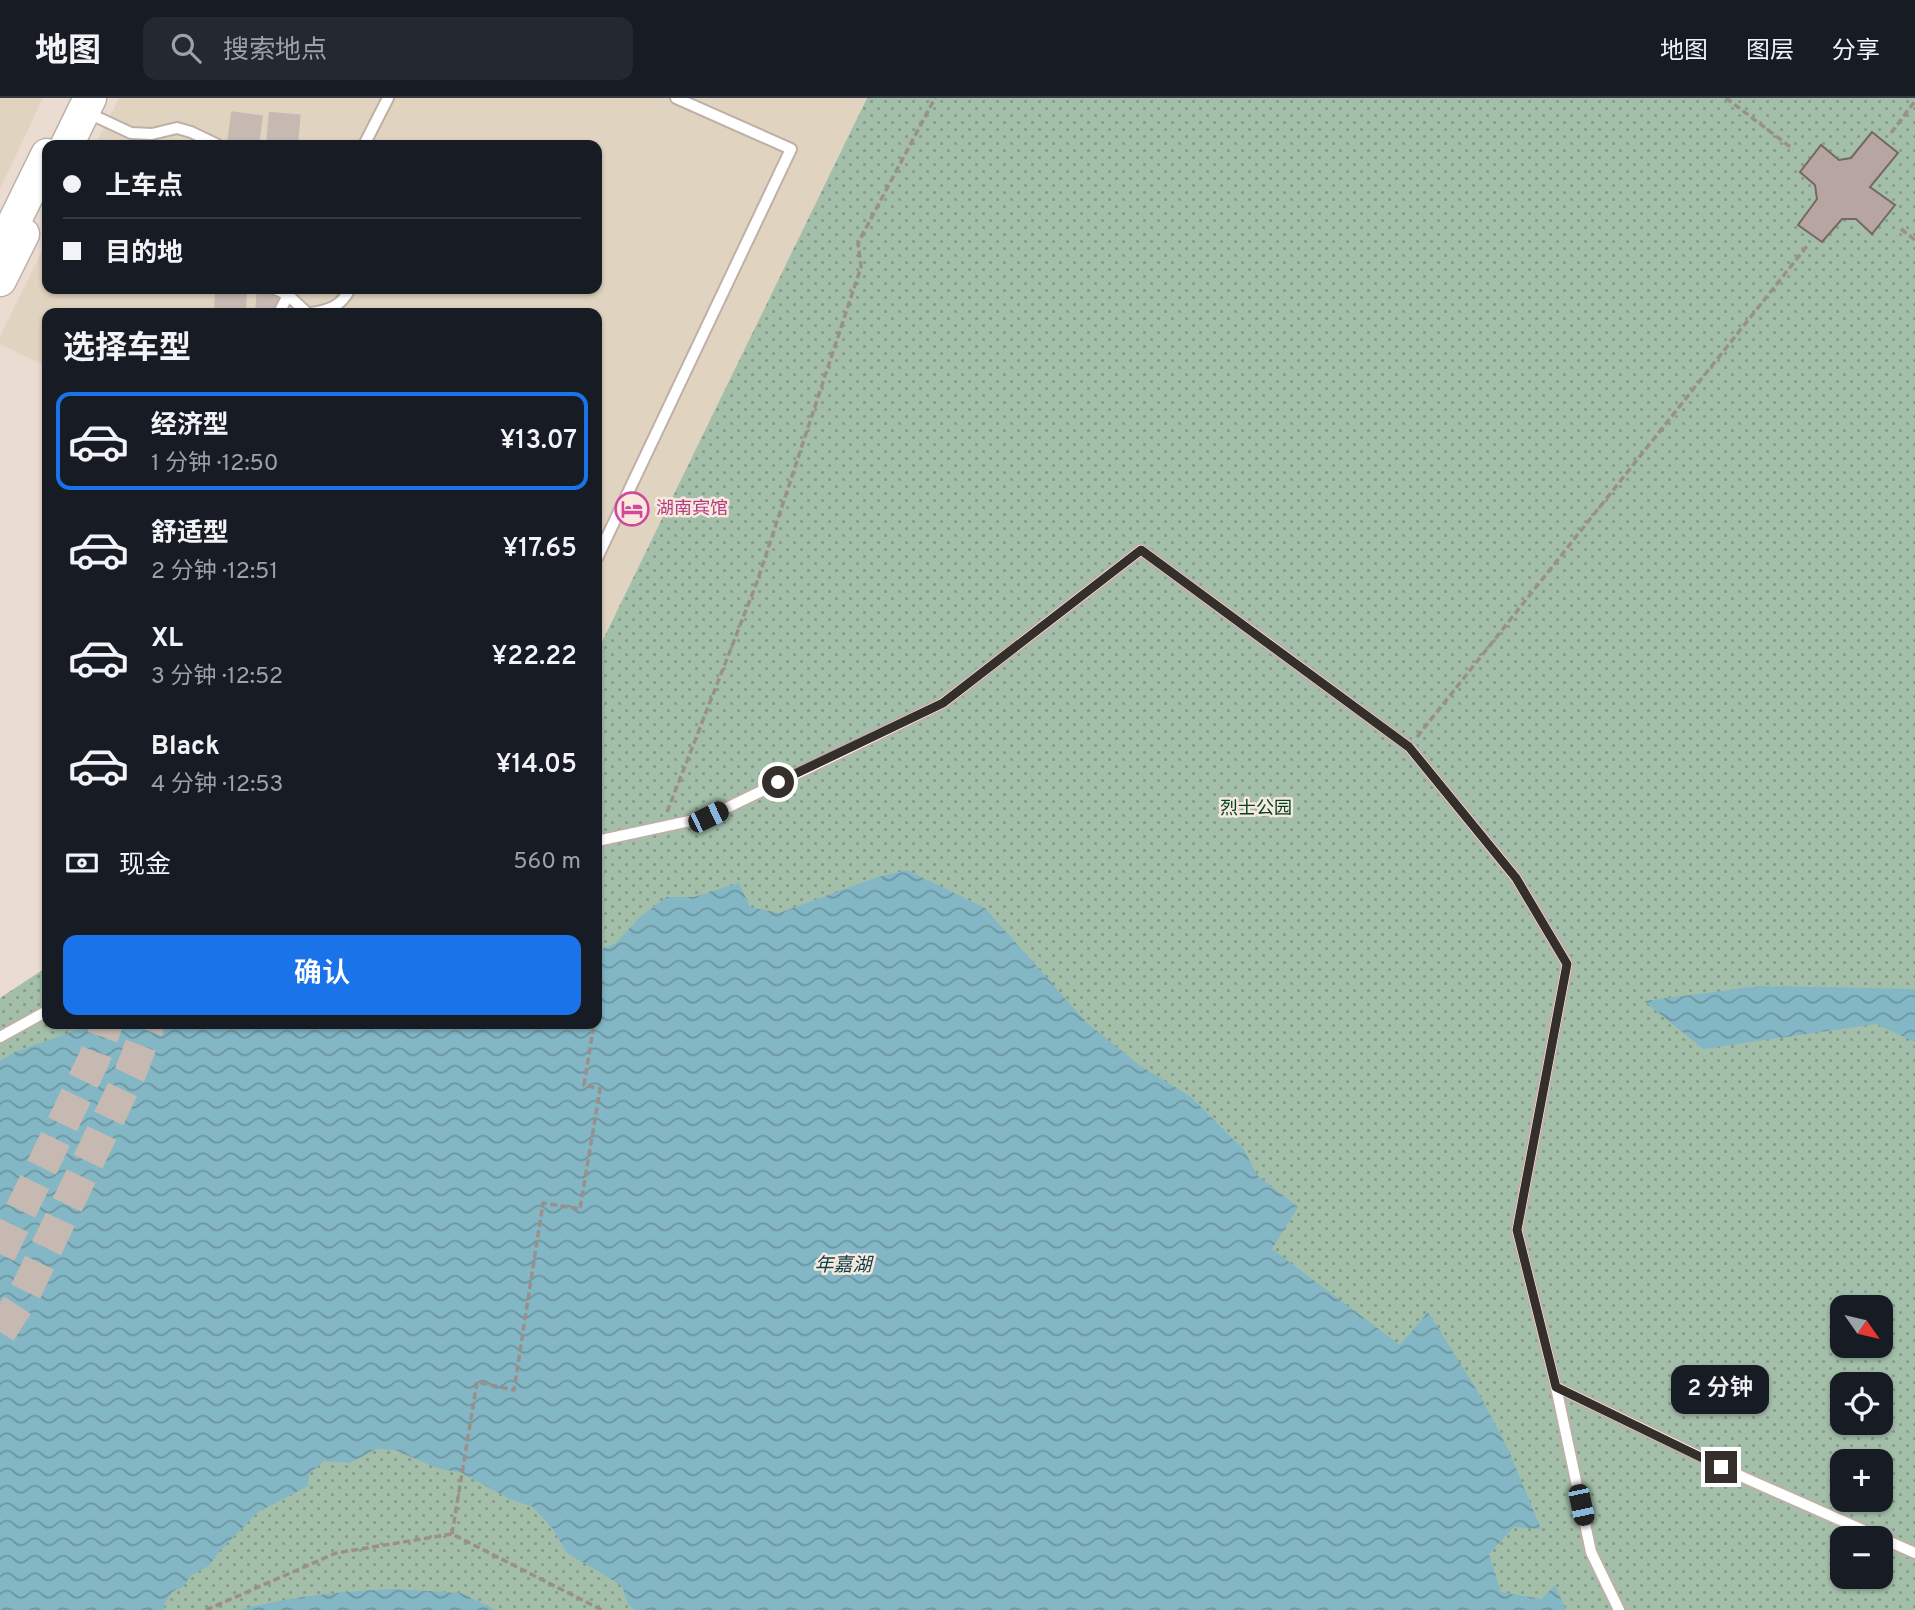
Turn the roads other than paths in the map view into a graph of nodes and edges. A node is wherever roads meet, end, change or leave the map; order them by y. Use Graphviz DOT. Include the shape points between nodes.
graph roads {
  1 [pos="388,98"];
  2 [pos="676,98"];
  3 [pos="80,103"];
  4 [pos="59,140"];
  5 [pos="208,140"];
  6 [pos="367,140"];
  7 [pos="42,172"];
  8 [pos="42,194"];
  9 [pos="0,251"];
  10 [pos="0,280"];
  11 [pos="292,294"];
  12 [pos="348,294"];
  13 [pos="304,308"];
  14 [pos="332,308"];
  15 [pos="602,547"];
  16 [pos="602,840"];
  17 [pos="42,1014"];
  18 [pos="0,1037"];
  19 [pos="1556,1387"];
  20 [pos="1854,1526"];
  21 [pos="1893,1543"];
  22 [pos="1915,1553"];
  23 [pos="1619,1610"];
  1 -- 6 [label="lane"];
  2 -- 15 [label="lane" via="791,149"];
  3 -- 4 [label="street"];
  3 -- 5 [label="lane" via="131,134 177,128"];
  7 -- 9 [label="street"];
  8 -- 10 [label="street"];
  11 -- 13 [label="lane"];
  12 -- 14 [label="lane"];
  16 -- 19 [label="lane" via="708,817 943,703 1141,550 1409,747 1516,878 1567,964 1517,1230"];
  17 -- 18 [label="lane"];
  19 -- 20 [label="lane"];
  19 -- 23 [label="lane" via="1591,1552"];
  21 -- 22 [label="lane"];
}
